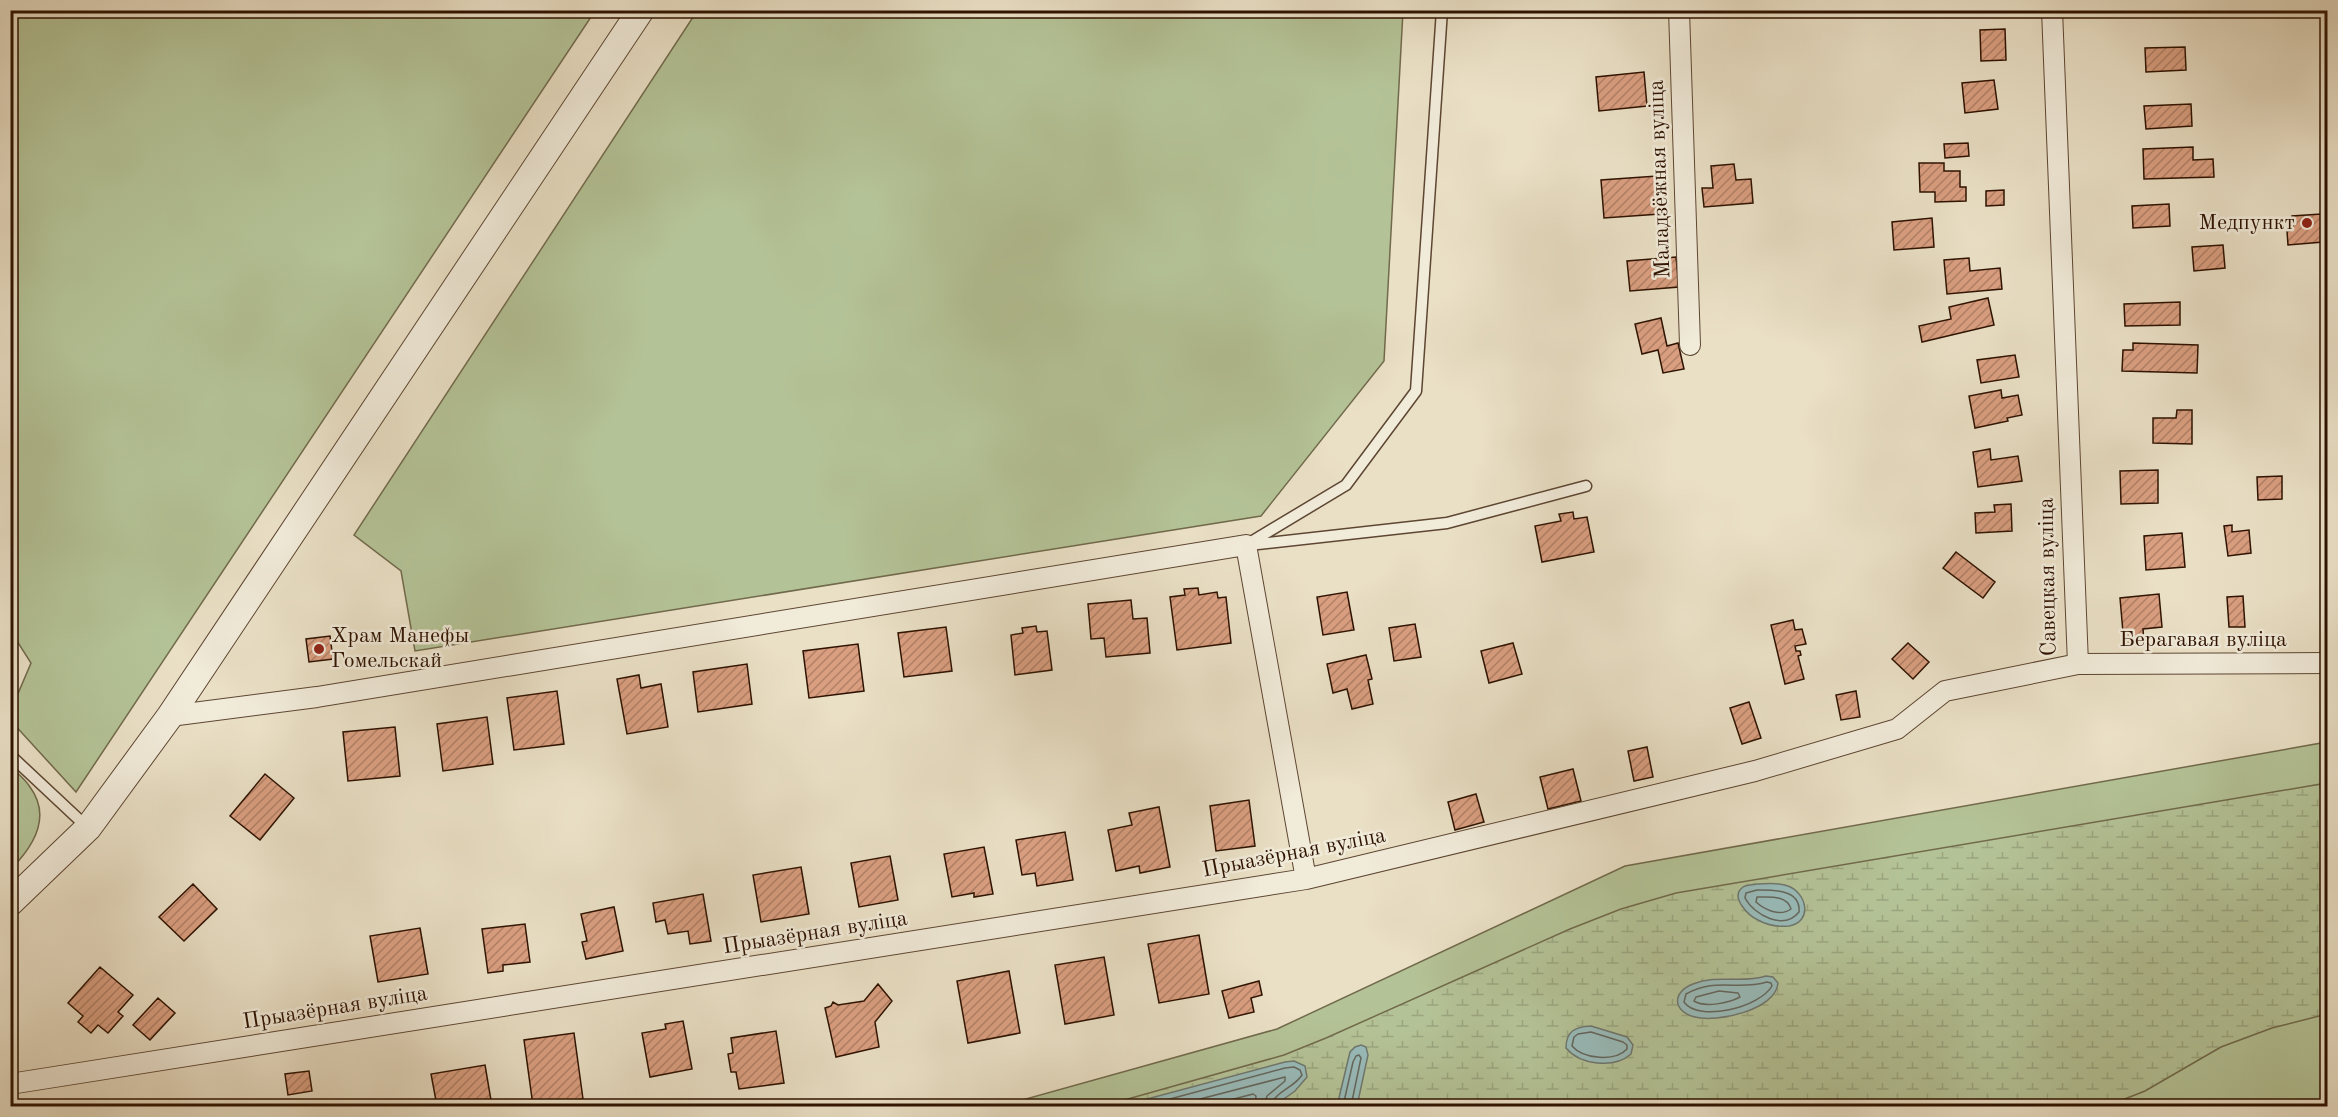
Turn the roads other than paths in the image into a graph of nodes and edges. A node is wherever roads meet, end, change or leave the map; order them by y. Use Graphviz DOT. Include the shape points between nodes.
graph roads {
  1 [pos="640,10"];
  2 [pos="1442,10"];
  3 [pos="1679,10"];
  4 [pos="2052,10"];
  5 [pos="1690,345"];
  6 [pos="1586,486"];
  7 [pos="1246,545"];
  8 [pos="2328,663"];
  9 [pos="2078,664"];
  10 [pos="170,716"];
  11 [pos="10,755"];
  12 [pos="1622,803"];
  13 [pos="88,828"];
  14 [pos="1306,879"];
  15 [pos="10,903"];
  16 [pos="10,1084"];
  1 -- 10 [label="street"];
  2 -- 7 [label="lane" via="1416,391 1346,485"];
  3 -- 5 [label="street, Маладзёжная вуліца"];
  4 -- 9 [label="street, Савецкая вуліца"];
  6 -- 7 [label="lane" via="1447,523"];
  7 -- 10 [label="street" via="317,697"];
  7 -- 14 [label="street"];
  8 -- 9 [label="street, Берагавая вуліца"];
  9 -- 12 [label="street, Савецкая вуліца" via="1945,691 1897,729 1755,771"];
  10 -- 13 [label="street"];
  11 -- 13 [label="lane"];
  12 -- 14 [label="street, Прыазёрная вуліца"];
  13 -- 15 [label="street"];
  14 -- 16 [label="street, Прыазёрная вуліца"];
}
